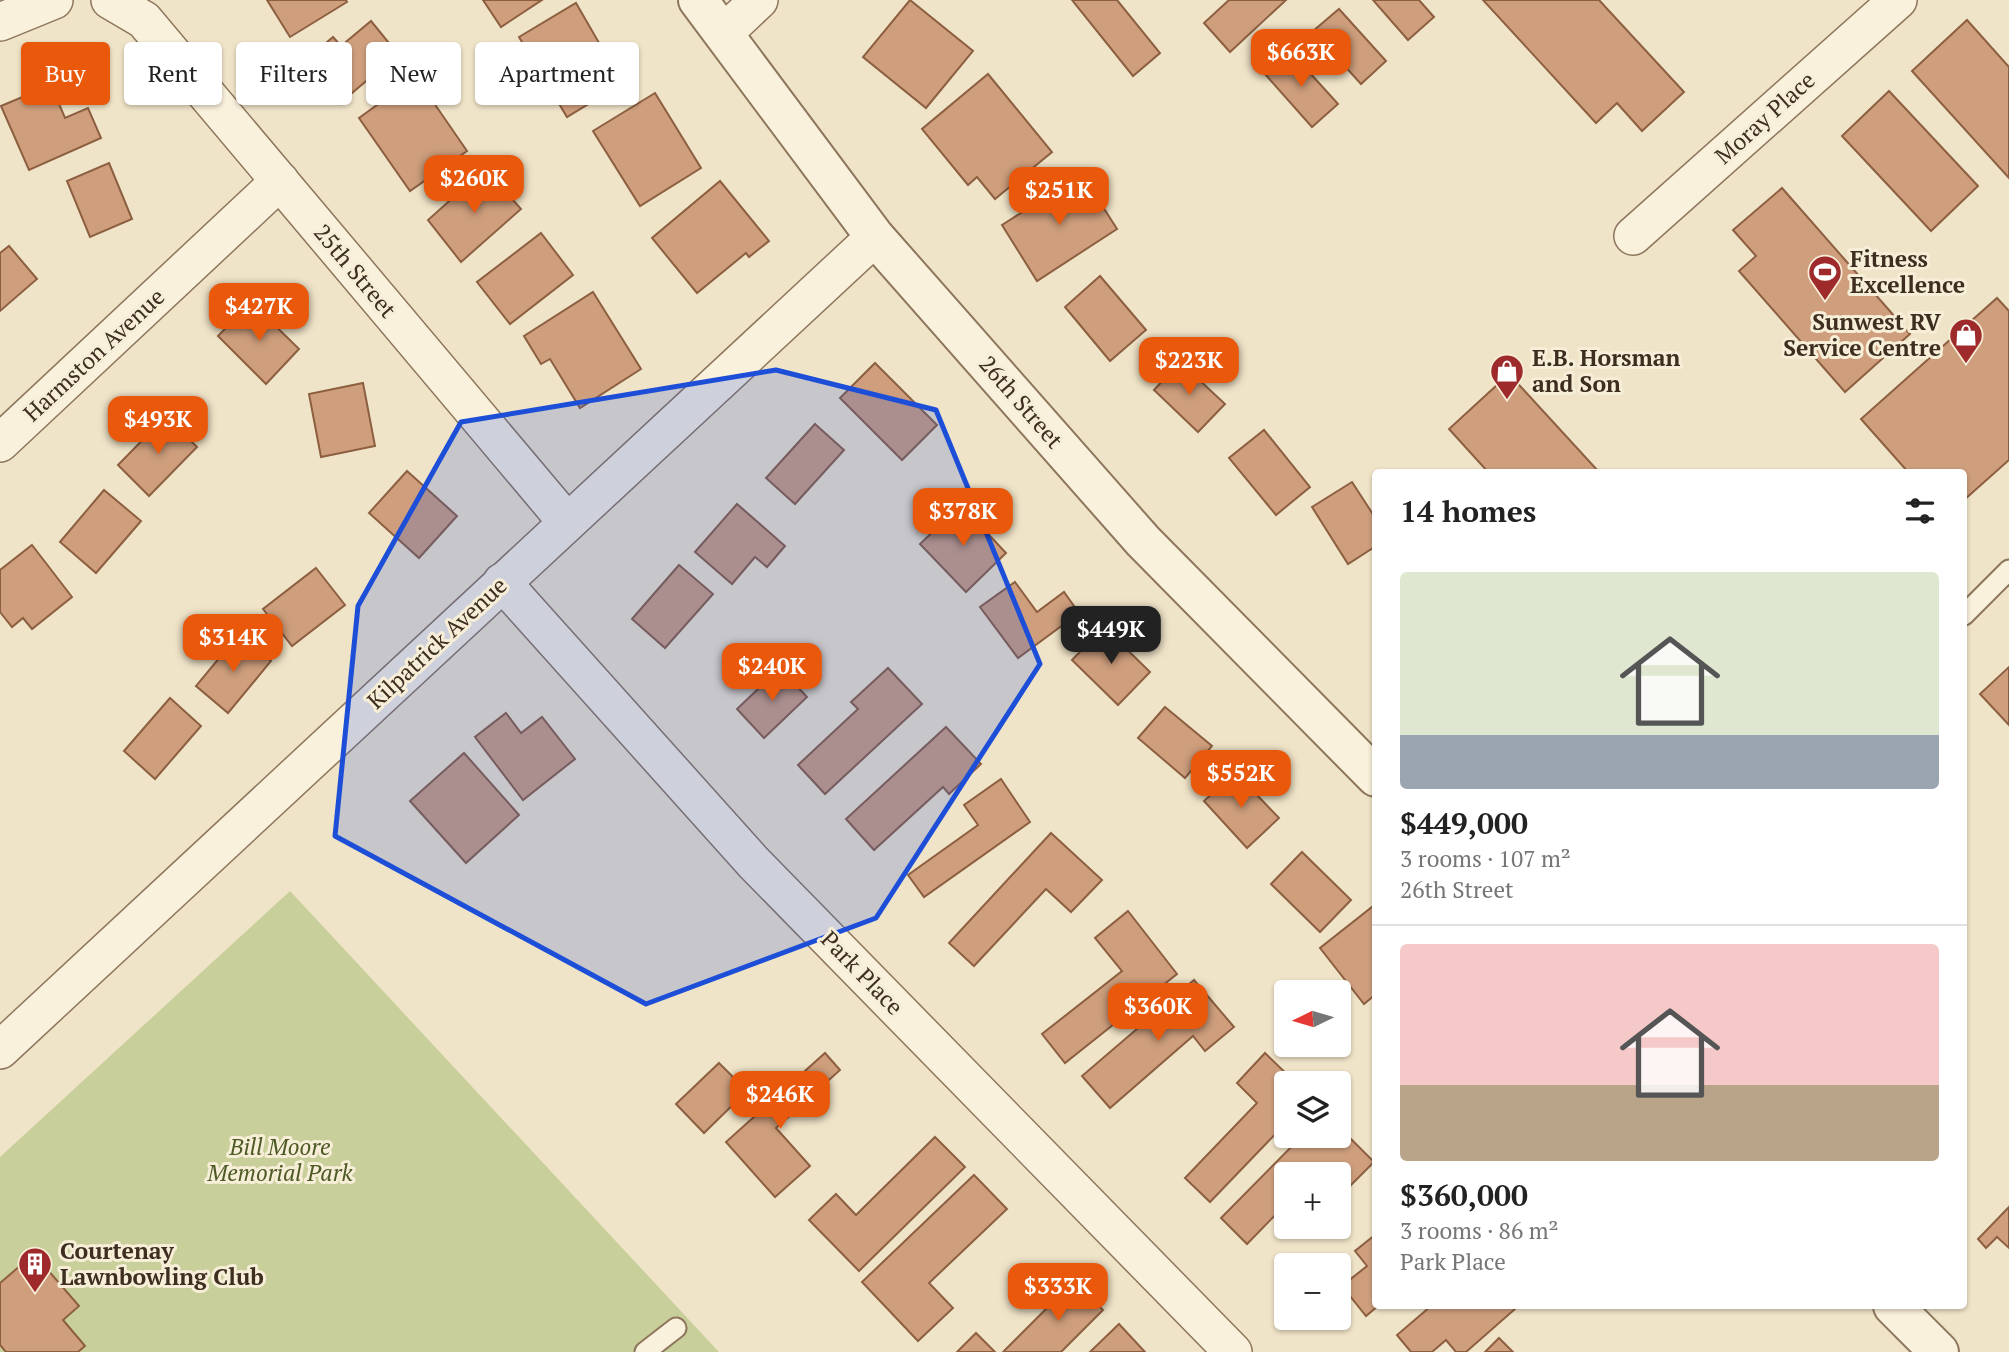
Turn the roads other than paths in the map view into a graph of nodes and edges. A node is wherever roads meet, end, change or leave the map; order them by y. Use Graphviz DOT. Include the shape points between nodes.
graph roads {
  1 [pos="54,0"];
  2 [pos="110,0"];
  3 [pos="698,0"];
  4 [pos="758,0"];
  5 [pos="1898,0"];
  6 [pos="0,22"];
  7 [pos="724,33"];
  8 [pos="280,181"];
  9 [pos="1633,236"];
  10 [pos="875,237"];
  11 [pos="0,443"];
  12 [pos="566,522"];
  13 [pos="2009,570"];
  14 [pos="502,582"];
  15 [pos="1967,612"];
  16 [pos="1372,773"];
  17 [pos="0,1050"];
  18 [pos="1896,1309"];
  19 [pos="676,1328"];
  20 [pos="645,1352"];
  21 [pos="1233,1352"];
  22 [pos="1939,1352"];
  1 -- 6 [label="street"];
  2 -- 8 [label="street, 25th Street" via="144,20"];
  3 -- 7 [label="street, 26th Street"];
  4 -- 7 [label="street"];
  5 -- 9 [label="street, Moray Place"];
  7 -- 10 [label="street, 26th Street"];
  8 -- 11 [label="street, Harmston Avenue"];
  8 -- 12 [label="street, 25th Street"];
  10 -- 12 [label="street, Kilpatrick Avenue"];
  10 -- 16 [label="street, 26th Street" via="1143,541"];
  12 -- 14 [label="street, Kilpatrick Avenue"];
  13 -- 15 [label="lane"];
  14 -- 17 [label="street, Kilpatrick Avenue"];
  14 -- 21 [label="street, Park Place" via="753,862"];
  18 -- 22 [label="street"];
  19 -- 20 [label="lane"];
}
